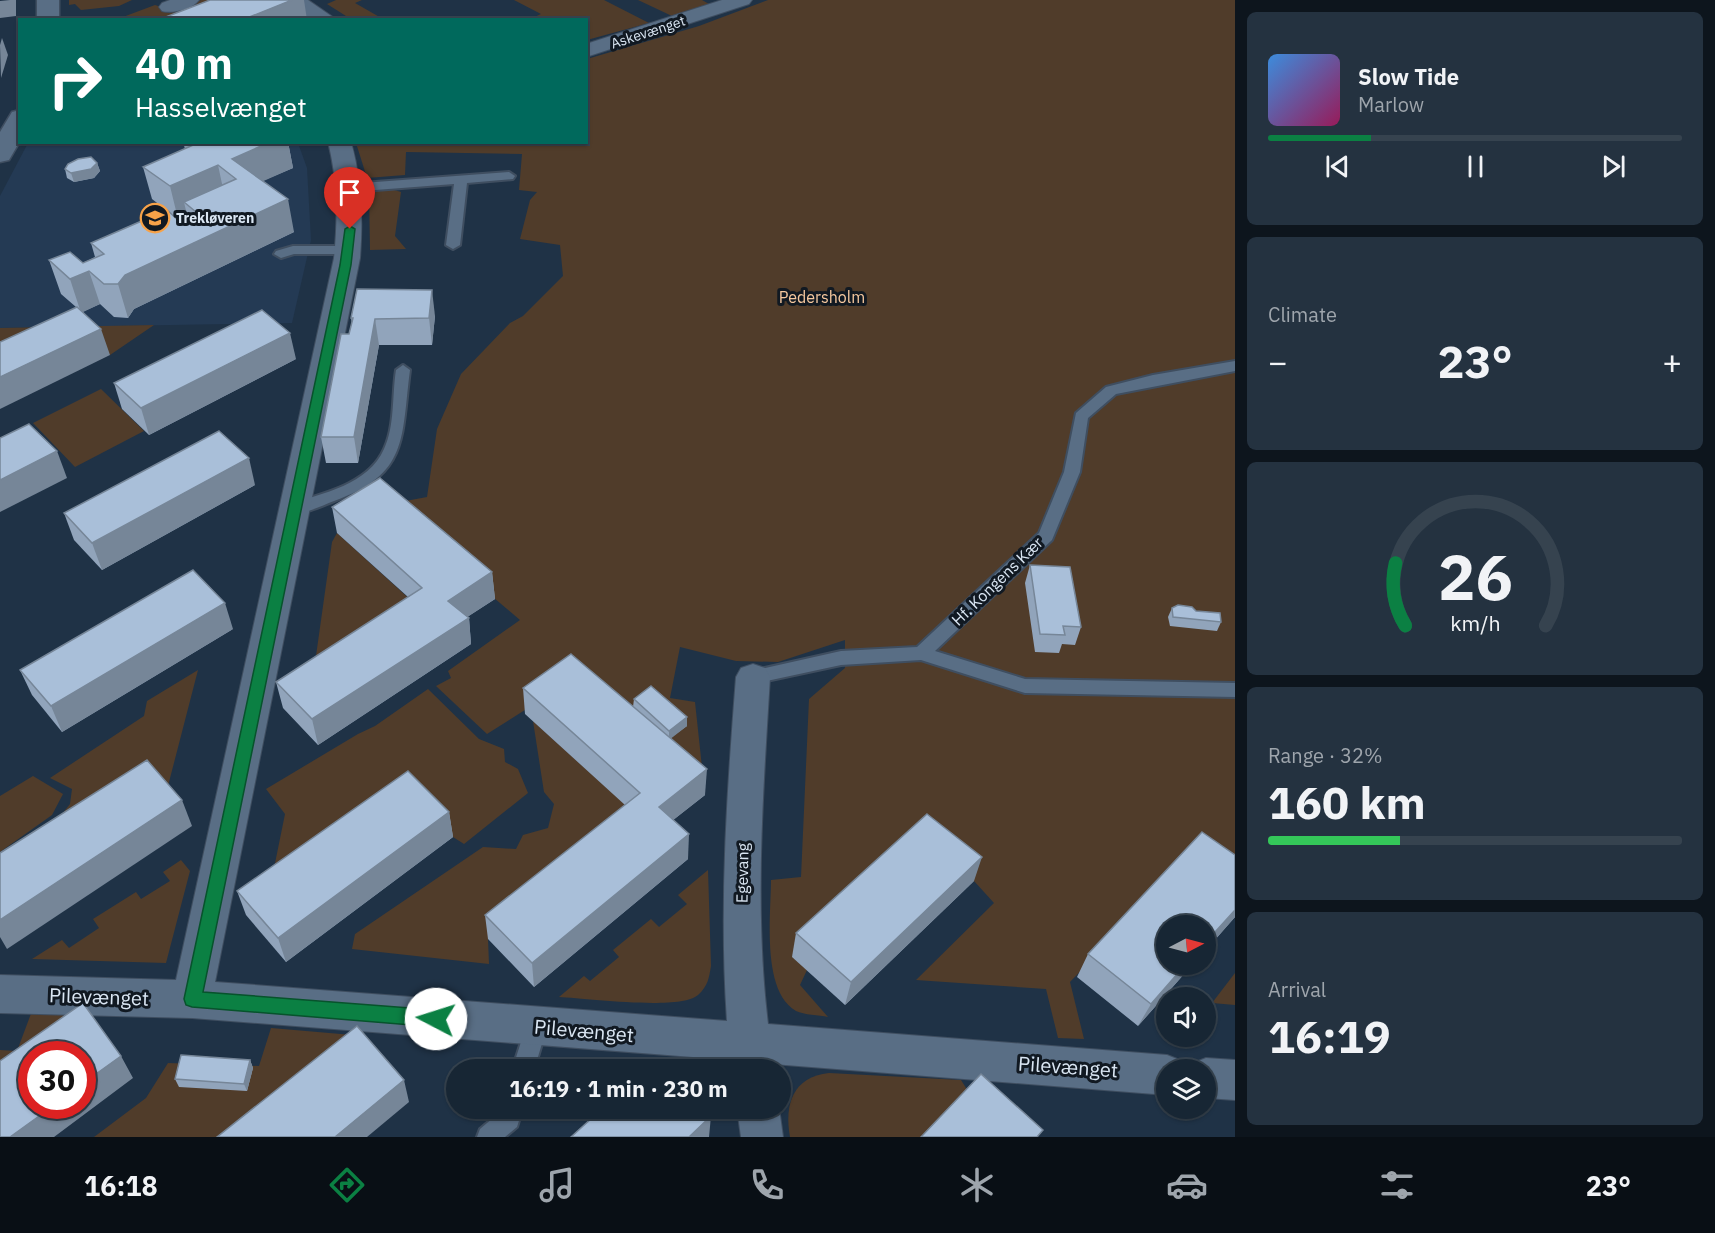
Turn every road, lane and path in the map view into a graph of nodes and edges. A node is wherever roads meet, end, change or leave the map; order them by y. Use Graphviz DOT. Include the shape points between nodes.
graph roads {
  1 [pos="48,0"];
  2 [pos="189,0"];
  3 [pos="294,0"];
  4 [pos="742,0"];
  5 [pos="169,7"];
  6 [pos="48,18"];
  7 [pos="324,18"];
  8 [pos="588,50"];
  9 [pos="18,122"];
  10 [pos="340,144"];
  11 [pos="0,154"];
  12 [pos="509,176"];
  13 [pos="461,180"];
  14 [pos="349,188"];
  15 [pos="453,245"];
  16 [pos="348,250"];
  17 [pos="281,254"];
  18 [pos="1235,366"];
  19 [pos="403,370"];
  20 [pos="295,508"];
  21 [pos="921,652"];
  22 [pos="753,677"];
  23 [pos="1235,690"];
  24 [pos="0,994"];
  25 [pos="192,999"];
  26 [pos="536,1027"];
  27 [pos="751,1057"];
  28 [pos="526,1059"];
  29 [pos="1156,1075"];
  30 [pos="1216,1079"];
  31 [pos="1235,1080"];
  32 [pos="509,1119"];
  33 [pos="760,1119"];
  34 [pos="488,1137"];
  35 [pos="762,1137"];
  1 -- 6 [label="street"];
  2 -- 5 [label="street"];
  3 -- 7 [label="street"];
  4 -- 8 [label="street, Askevænget"];
  9 -- 11 [label="street"];
  10 -- 14 [label="street"];
  12 -- 13 [label="lane"];
  13 -- 14 [label="lane"];
  13 -- 15 [label="lane"];
  14 -- 16 [label="street" via="352,209"];
  16 -- 17 [label="lane" via="293,250"];
  16 -- 20 [label="street"];
  18 -- 21 [label="lane, Hf. Kongens Kær" via="1111,390 1082,416 1072,472 1046,536"];
  19 -- 20 [label="lane" via="392,447 379,468 345,492"];
  20 -- 25 [label="street"];
  21 -- 22 [label="lane" via="841,658"];
  21 -- 23 [label="lane" via="1025,686"];
  22 -- 27 [label="street, Egevang" via="742,828 741,950"];
  24 -- 25 [label="street, Pilevænget"];
  25 -- 26 [label="street, Pilevænget"];
  26 -- 27 [label="street, Pilevænget"];
  26 -- 28 [label="lane"];
  27 -- 29 [label="street, Pilevænget"];
  30 -- 31 [label="street"];
  32 -- 34 [label="lane"];
  33 -- 35 [label="street"];
}
